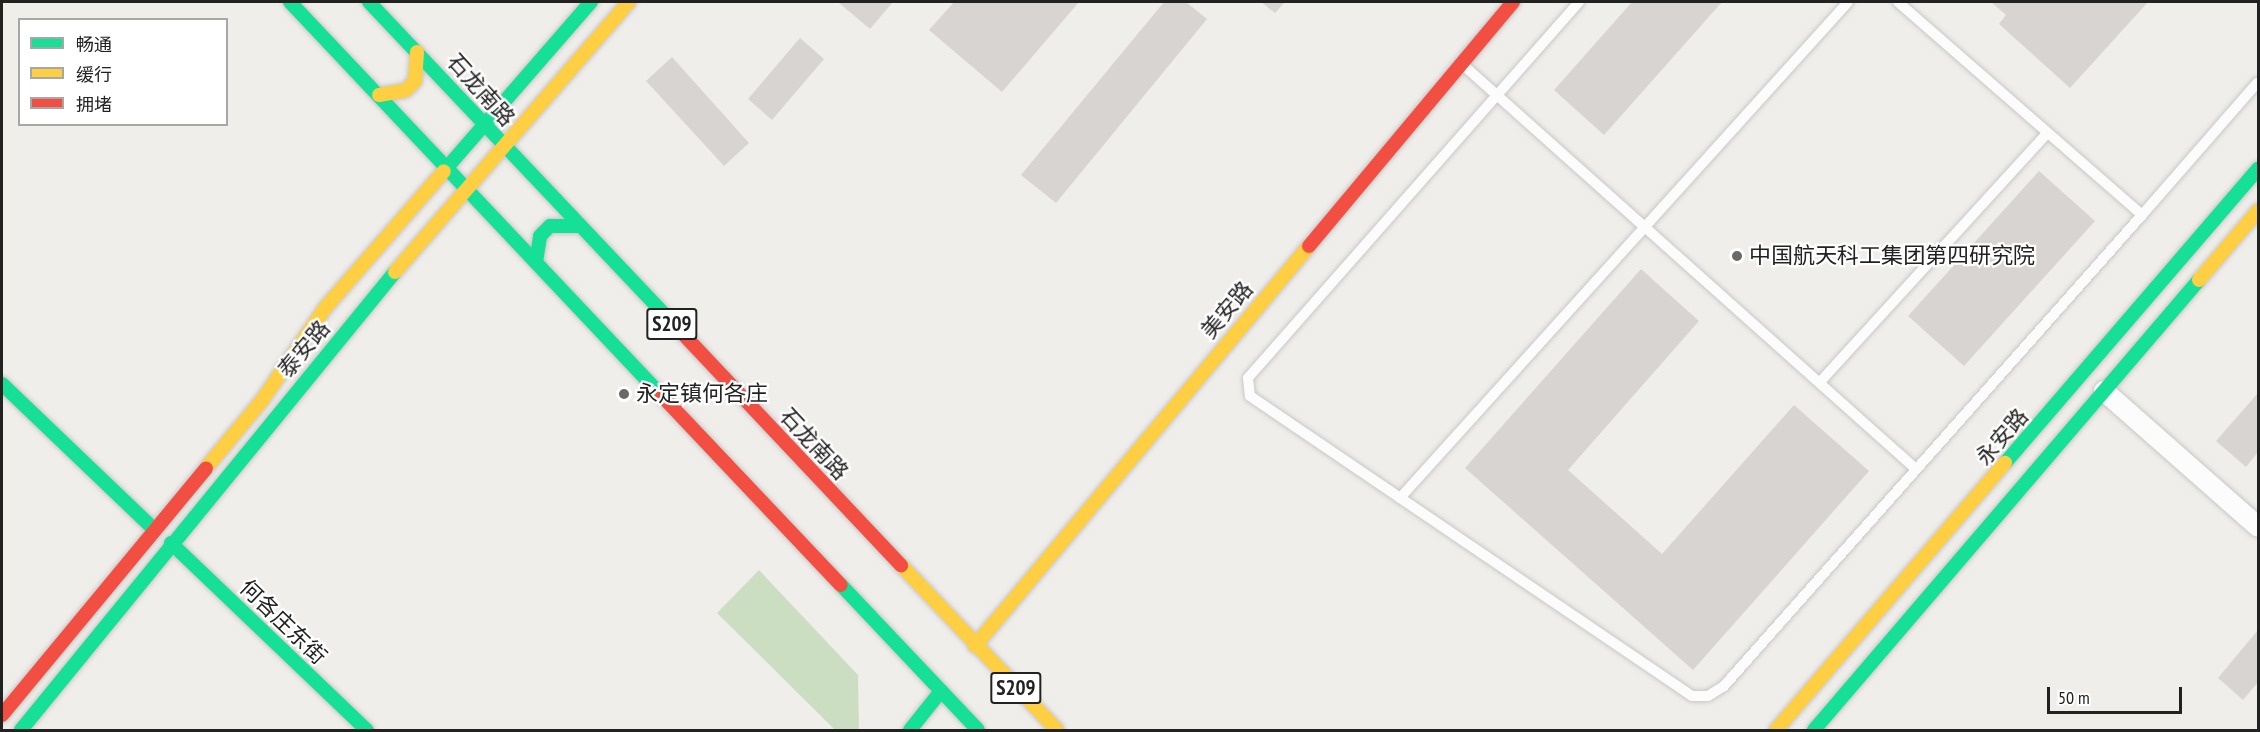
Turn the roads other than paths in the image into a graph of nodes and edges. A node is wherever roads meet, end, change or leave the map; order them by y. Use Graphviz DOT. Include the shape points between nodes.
graph roads {
  1 [pos="290,2"];
  2 [pos="369,2"];
  3 [pos="591,2"];
  4 [pos="629,2"];
  5 [pos="1513,2"];
  6 [pos="1579,2"];
  7 [pos="1848,2"];
  8 [pos="1898,2"];
  9 [pos="417,52"];
  10 [pos="1460,62"];
  11 [pos="2259,82"];
  12 [pos="1498,90"];
  13 [pos="379,95"];
  14 [pos="486,125"];
  15 [pos="2047,133"];
  16 [pos="507,149"];
  17 [pos="448,168"];
  18 [pos="2259,169"];
  19 [pos="470,190"];
  20 [pos="2259,211"];
  21 [pos="2142,215"];
  22 [pos="1646,224"];
  23 [pos="580,226"];
  24 [pos="536,262"];
  25 [pos="1820,382"];
  26 [pos="2,384"];
  27 [pos="2104,391"];
  28 [pos="1916,469"];
  29 [pos="1400,498"];
  30 [pos="2259,527"];
  31 [pos="155,530"];
  32 [pos="171,543"];
  33 [pos="975,646"];
  34 [pos="941,691"];
  35 [pos="2,715"];
  36 [pos="21,730"];
  37 [pos="366,730"];
  38 [pos="910,730"];
  39 [pos="978,730"];
  40 [pos="1057,730"];
  41 [pos="1776,730"];
  42 [pos="1814,730"];
  1 -- 13 [label="main road, S209"];
  2 -- 9 [label="main road, 石龙南路 / S209"];
  3 -- 14 [label="main road, 泰安路"];
  4 -- 16 [label="main road, 泰安路"];
  5 -- 10 [label="main road, 美安路"];
  6 -- 12 [label="lane"];
  7 -- 22 [label="lane"];
  8 -- 15 [label="lane"];
  9 -- 13 [label="main road" via="415,81 406,90"];
  9 -- 14 [label="main road, 石龙南路 / S209"];
  10 -- 12 [label="lane"];
  10 -- 33 [label="main road, 美安路"];
  11 -- 21 [label="lane"];
  12 -- 22 [label="lane"];
  12 -- 29 [label="lane" via="1248,378 1250,396"];
  13 -- 17 [label="main road, S209"];
  14 -- 16 [label="main road, 石龙南路 / S209"];
  14 -- 17 [label="main road, 泰安路"];
  15 -- 21 [label="lane"];
  15 -- 25 [label="lane"];
  16 -- 19 [label="main road, 泰安路"];
  16 -- 23 [label="main road, 石龙南路 / S209"];
  17 -- 19 [label="main road, S209"];
  17 -- 31 [label="main road, 泰安路" via="325,308 263,399"];
  18 -- 41 [label="main road, 永安路"];
  19 -- 24 [label="main road, S209"];
  19 -- 32 [label="main road, 泰安路"];
  20 -- 27 [label="main road"];
  21 -- 28 [label="lane"];
  22 -- 25 [label="lane"];
  22 -- 29 [label="lane"];
  23 -- 24 [label="main road" via="550,226 540,236"];
  23 -- 33 [label="main road, 石龙南路 / S209"];
  24 -- 34 [label="main road, S209"];
  25 -- 28 [label="lane"];
  26 -- 31 [label="main road"];
  27 -- 30 [label="street"];
  27 -- 42 [label="main road"];
  28 -- 29 [label="lane" via="1724,686 1708,696 1692,696"];
  31 -- 35 [label="main road, 泰安路"];
  32 -- 36 [label="main road, 泰安路" via="37,704"];
  32 -- 37 [label="main road, 何各庄东街"];
  33 -- 40 [label="main road, 石龙南路 / S209"];
  34 -- 38 [label="main road"];
  34 -- 39 [label="main road, S209"];
}
